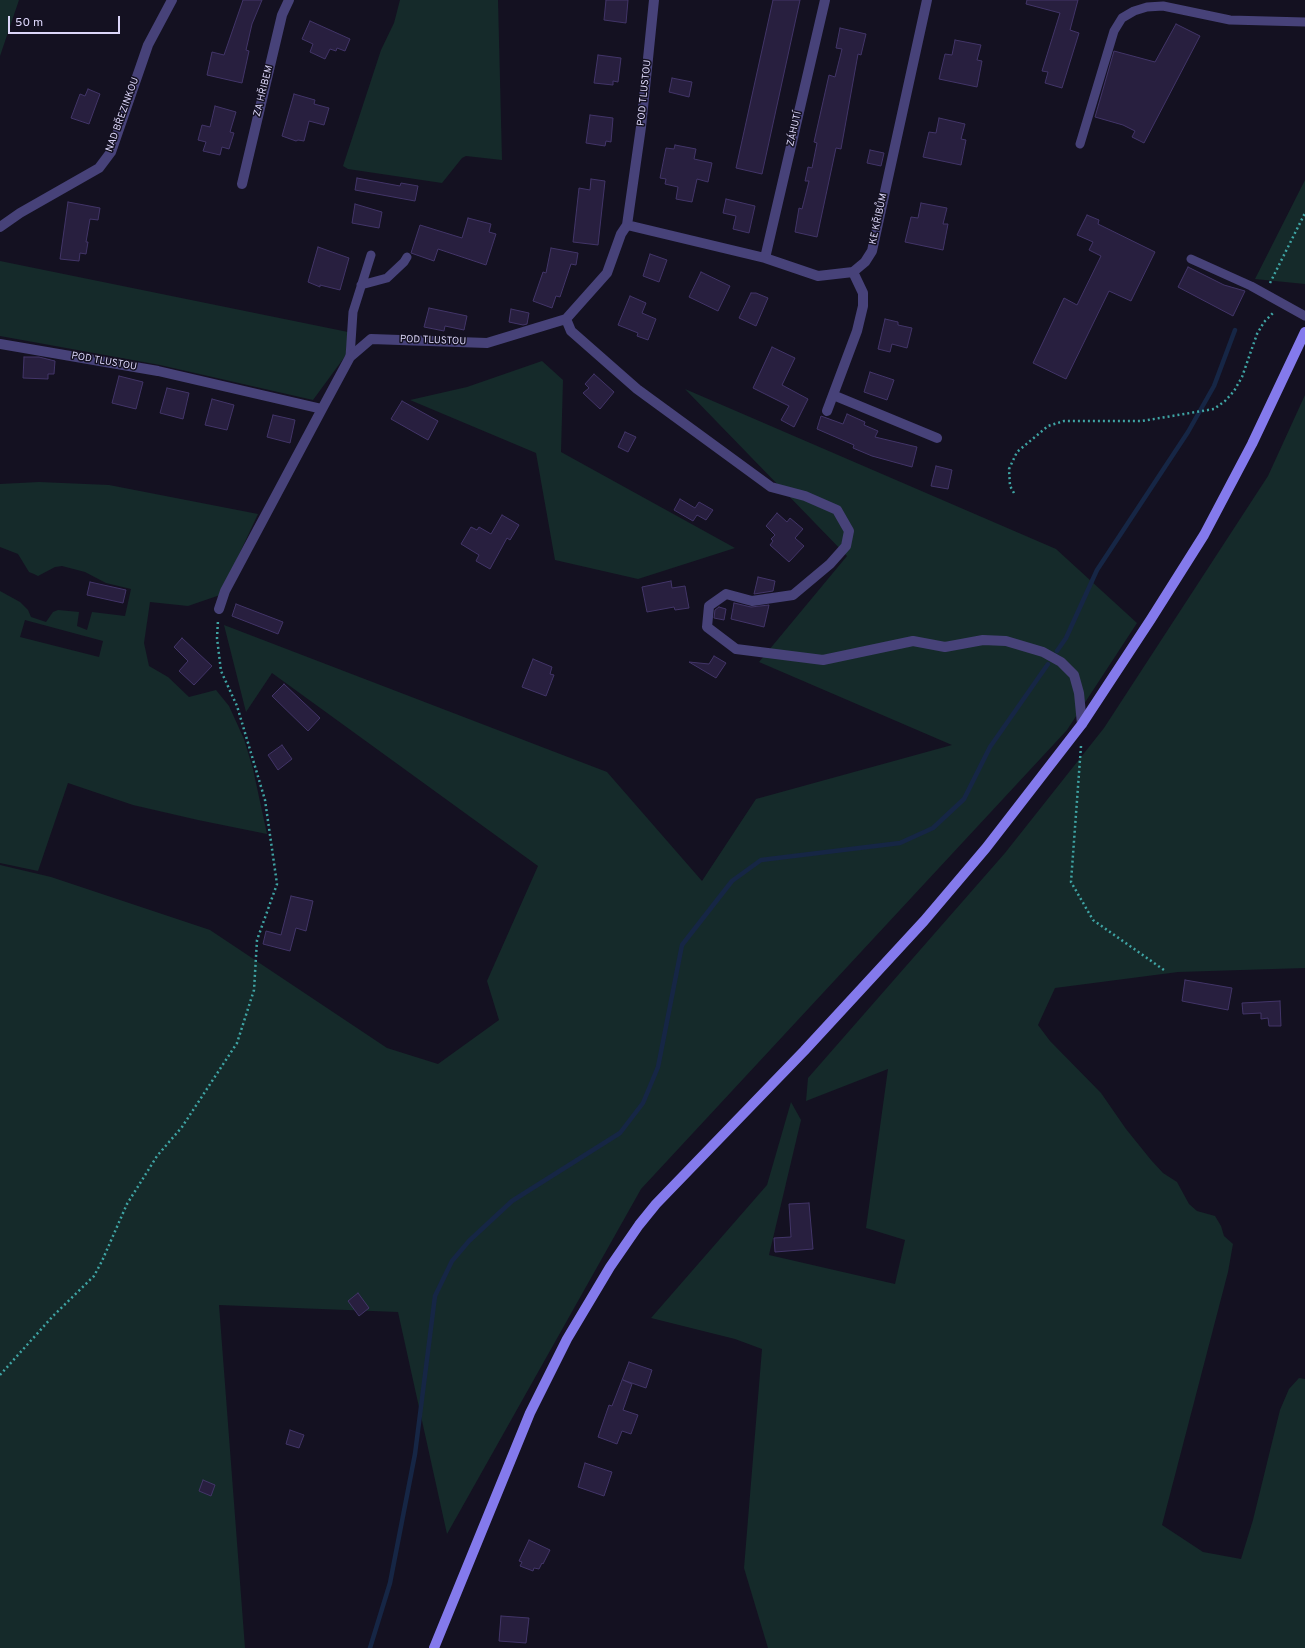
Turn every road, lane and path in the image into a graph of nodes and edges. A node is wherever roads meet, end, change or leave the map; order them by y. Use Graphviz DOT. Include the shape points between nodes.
graph roads {
  1 [pos="172,0"];
  2 [pos="289,0"];
  3 [pos="654,0"];
  4 [pos="826,0"];
  5 [pos="927,0"];
  6 [pos="1305,22"];
  7 [pos="1080,144"];
  8 [pos="242,184"];
  9 [pos="1305,213"];
  10 [pos="627,225"];
  11 [pos="0,227"];
  12 [pos="371,254"];
  13 [pos="407,257"];
  14 [pos="765,258"];
  15 [pos="1191,258"];
  16 [pos="853,272"];
  17 [pos="362,285"];
  18 [pos="1264,294"];
  19 [pos="1287,307"];
  20 [pos="1305,316"];
  21 [pos="566,319"];
  22 [pos="1305,332"];
  23 [pos="0,344"];
  24 [pos="350,357"];
  25 [pos="834,395"];
  26 [pos="322,409"];
  27 [pos="827,411"];
  28 [pos="937,438"];
  29 [pos="1014,493"];
  30 [pos="219,609"];
  31 [pos="1082,724"];
  32 [pos="1164,970"];
  33 [pos="0,1375"];
  34 [pos="434,1648"];
  1 -- 11 [label="street, NAD BŘEZINKOU" via="148,45 111,152 99,168"];
  2 -- 8 [label="street, ZA HŘIBEM" via="282,15"];
  3 -- 10 [label="street, POD TLUSTOU" via="641,127"];
  4 -- 14 [label="street, ZÁHUTÍ"];
  5 -- 16 [label="street, KE KŘIBŮM" via="872,251 865,262"];
  6 -- 7 [label="lane" via="1230,20 1163,6 1134,11 1122,18 1114,31"];
  9 -- 18 [label="path"];
  10 -- 14 [label="street"];
  10 -- 21 [label="street, POD TLUSTOU" via="607,273"];
  12 -- 17 [label="lane"];
  13 -- 17 [label="lane" via="387,278"];
  14 -- 16 [label="street" via="818,276"];
  15 -- 18 [label="lane"];
  16 -- 25 [label="street" via="863,294 863,306 857,331"];
  17 -- 24 [label="lane" via="353,312"];
  18 -- 19 [label="lane"];
  19 -- 20 [label="lane"];
  19 -- 29 [label="path" via="1273,313 1264,322 1257,334 1242,377 1234,391 1220,405 1214,409 1191,414 1142,421 1064,421 1048,426 1017,452 1009,469 1010,486"];
  21 -- 24 [label="street, POD TLUSTOU" via="487,343 371,338"];
  21 -- 31 [label="street" via="571,332 637,389 771,487 805,496 837,510 849,531 846,546 830,564 793,595 752,600 726,594 709,606 707,627 736,648 823,660 913,641 945,646 983,640 1006,641 1043,652 1061,662 1074,675 1079,693"];
  22 -- 31 [label="main road" via="1252,444 1204,535"];
  23 -- 26 [label="street, POD TLUSTOU" via="158,371"];
  24 -- 26 [label="street, POD TLUSTOU"];
  25 -- 27 [label="street"];
  25 -- 28 [label="street"];
  26 -- 30 [label="street" via="225,591"];
  30 -- 33 [label="path" via="217,638 221,671 239,713 265,800 277,884 257,940 254,990 238,1043 182,1127 157,1156 131,1198 94,1276 53,1316"];
  31 -- 32 [label="path" via="1071,882 1093,920"];
  31 -- 34 [label="main road" via="1004,826 924,921 674,1184 624,1246 567,1339 530,1413"];
}
